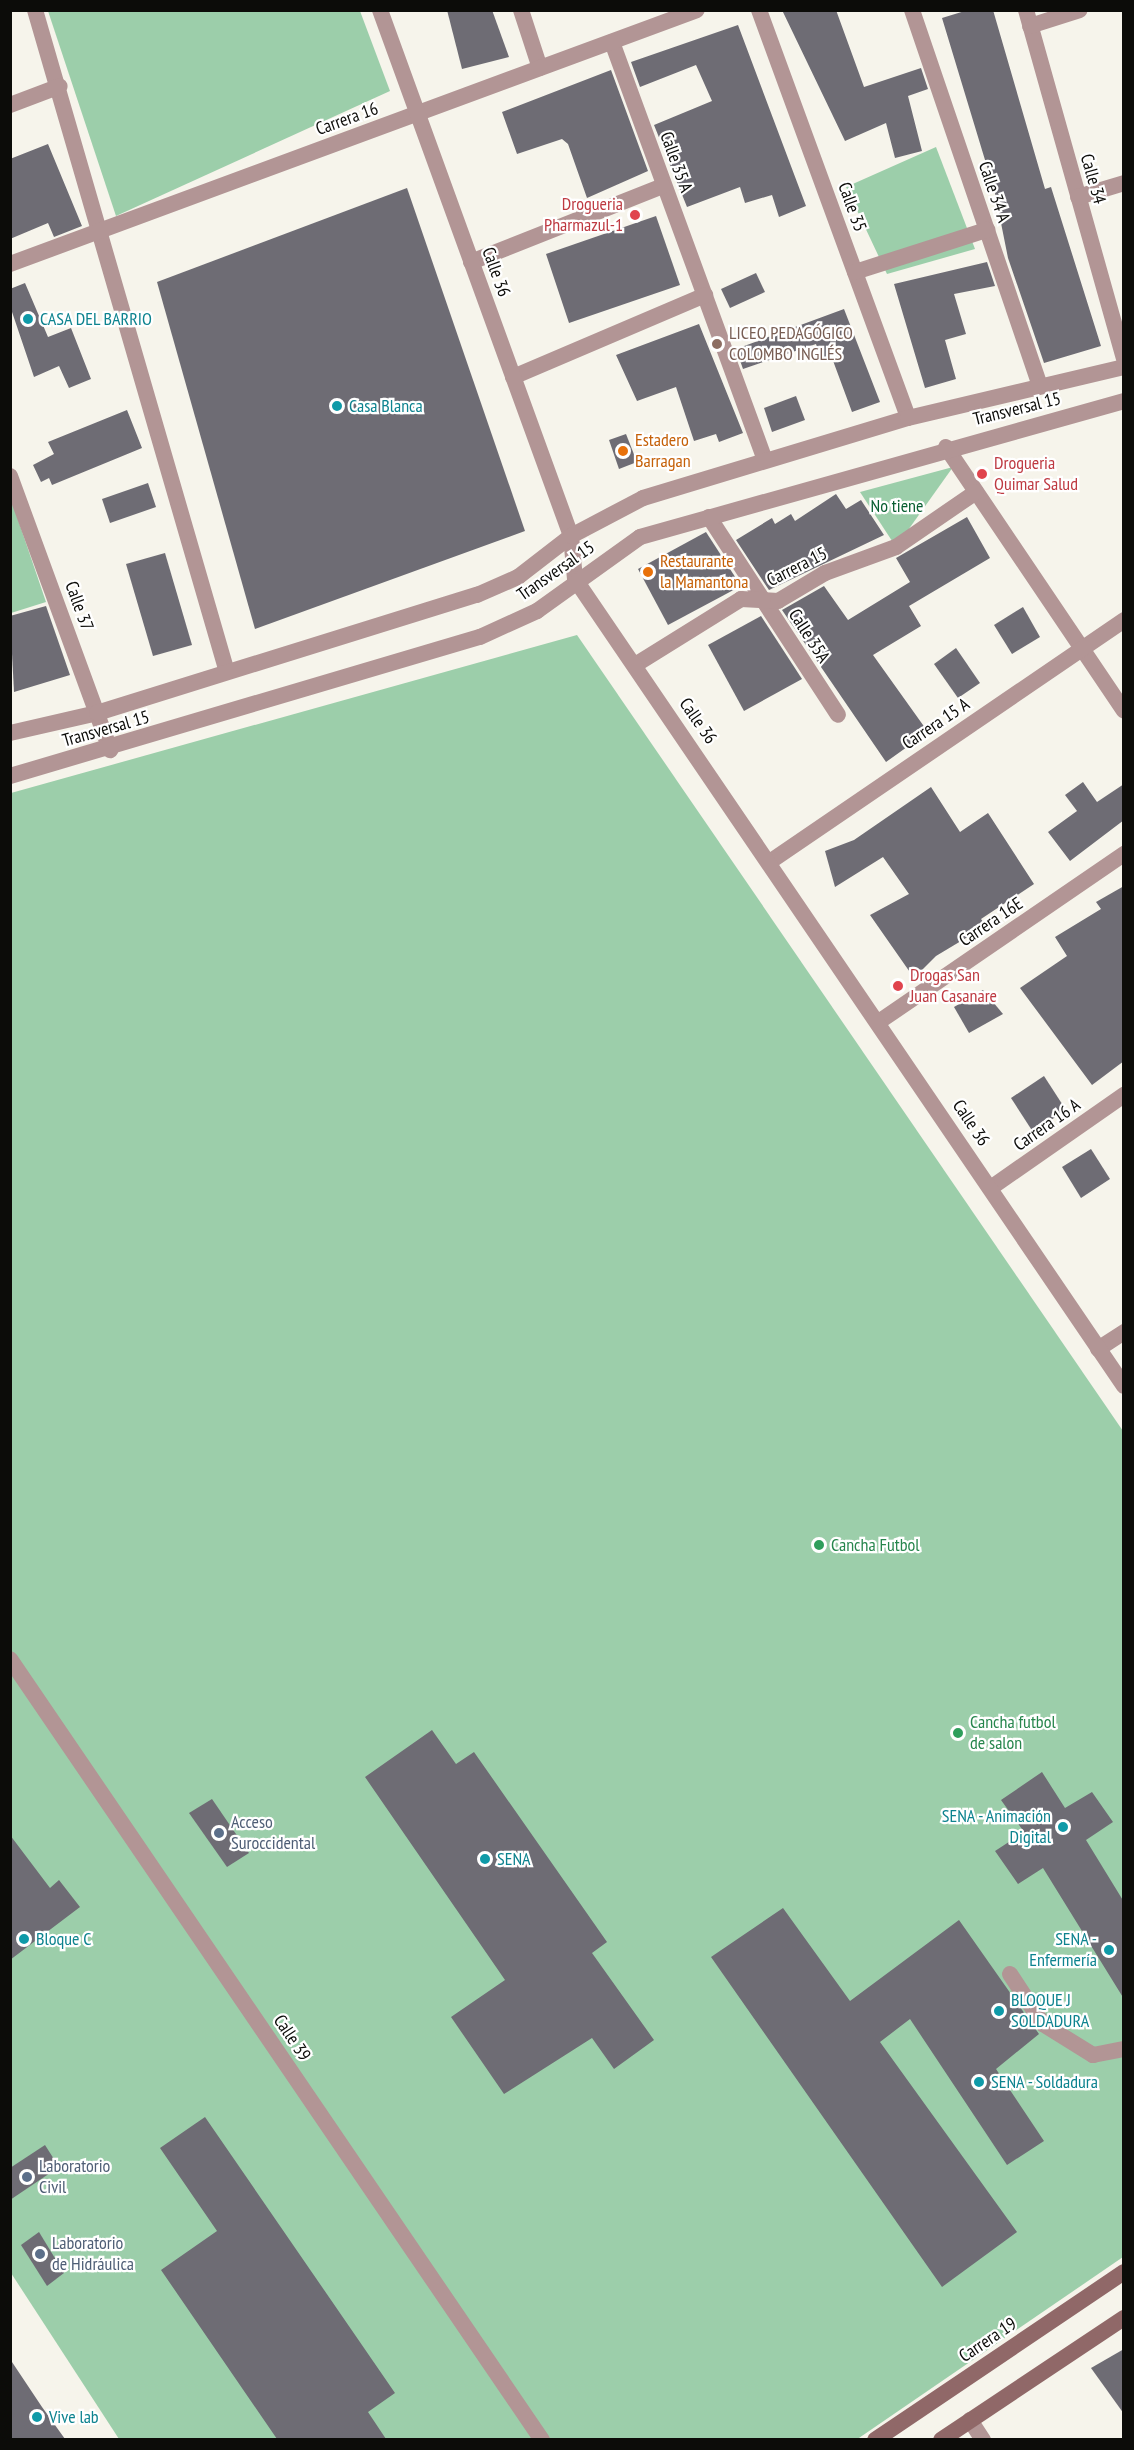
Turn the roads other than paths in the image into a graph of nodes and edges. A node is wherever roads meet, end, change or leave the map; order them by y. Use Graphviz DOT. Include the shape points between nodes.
graph roads {
  1 [pos="35,10"];
  2 [pos="380,10"];
  3 [pos="521,10"];
  4 [pos="697,10"];
  5 [pos="759,10"];
  6 [pos="912,10"];
  7 [pos="1080,10"];
  8 [pos="652,18"];
  9 [pos="1028,18"];
  10 [pos="612,42"];
  11 [pos="540,68"];
  12 [pos="60,86"];
  13 [pos="10,105"];
  14 [pos="417,114"];
  15 [pos="1124,183"];
  16 [pos="663,186"];
  17 [pos="1078,197"];
  18 [pos="987,230"];
  19 [pos="99,232"];
  20 [pos="471,262"];
  21 [pos="10,264"];
  22 [pos="855,272"];
  23 [pos="705,295"];
  24 [pos="1124,358"];
  25 [pos="1124,366"];
  26 [pos="513,377"];
  27 [pos="1040,385"];
  28 [pos="1124,401"];
  29 [pos="908,418"];
  30 [pos="946,447"];
  31 [pos="765,460"];
  32 [pos="10,476"];
  33 [pos="976,492"];
  34 [pos="709,517"];
  35 [pos="571,536"];
  36 [pos="575,579"];
  37 [pos="765,603"];
  38 [pos="1124,620"];
  39 [pos="1081,649"];
  40 [pos="635,665"];
  41 [pos="227,672"];
  42 [pos="1124,711"];
  43 [pos="97,713"];
  44 [pos="838,715"];
  45 [pos="10,733"];
  46 [pos="110,750"];
  47 [pos="10,776"];
  48 [pos="1124,854"];
  49 [pos="771,861"];
  50 [pos="880,1021"];
  51 [pos="1124,1095"];
  52 [pos="992,1187"];
  53 [pos="1124,1332"];
  54 [pos="1098,1349"];
  55 [pos="1124,1386"];
  56 [pos="10,1659"];
  57 [pos="1010,1974"];
  58 [pos="1124,2049"];
  59 [pos="1124,2272"];
  60 [pos="1124,2318"];
  61 [pos="970,2420"];
  62 [pos="542,2439"];
  63 [pos="875,2439"];
  64 [pos="941,2439"];
  65 [pos="983,2439"];
  1 -- 12 [label="street"];
  2 -- 14 [label="street, Calle 36"];
  3 -- 11 [label="street"];
  4 -- 8 [label="street, Carrera 16"];
  5 -- 22 [label="street, Calle 35"];
  6 -- 18 [label="street, Calle 34 A"];
  7 -- 9 [label="street"];
  8 -- 10 [label="street, Carrera 16"];
  9 -- 17 [label="street, Calle 34"];
  10 -- 11 [label="street, Carrera 16"];
  10 -- 16 [label="street, Calle 35 A"];
  11 -- 14 [label="street, Carrera 16"];
  12 -- 13 [label="street"];
  12 -- 19 [label="street"];
  14 -- 19 [label="street, Carrera 16"];
  14 -- 20 [label="street, Calle 36"];
  15 -- 17 [label="street"];
  16 -- 20 [label="street"];
  16 -- 23 [label="street, Calle 35 A"];
  17 -- 24 [label="street, Calle 34"];
  18 -- 22 [label="street"];
  18 -- 27 [label="street, Calle 34 A"];
  19 -- 21 [label="street, Carrera 16"];
  19 -- 41 [label="street"];
  20 -- 26 [label="street, Calle 36"];
  22 -- 29 [label="street, Calle 35"];
  23 -- 26 [label="street"];
  23 -- 31 [label="street, Calle 35 A"];
  25 -- 27 [label="street, Transversal 15"];
  26 -- 35 [label="street, Calle 36"];
  27 -- 29 [label="street, Transversal 15"];
  28 -- 30 [label="street, Transversal 15"];
  29 -- 31 [label="street, Transversal 15"];
  30 -- 33 [label="street"];
  30 -- 34 [label="street, Transversal 15"];
  31 -- 35 [label="street, Transversal 15" via="643,498"];
  32 -- 43 [label="street, Calle 37"];
  33 -- 37 [label="street, Carrera 15" via="896,547"];
  33 -- 39 [label="street"];
  34 -- 36 [label="street, Transversal 15" via="640,537"];
  34 -- 37 [label="street, Calle 35A"];
  35 -- 36 [label="street, Calle 36"];
  35 -- 41 [label="street, Transversal 15" via="518,577 477,595"];
  36 -- 40 [label="street, Calle 36"];
  36 -- 46 [label="street, Transversal 15" via="537,611 480,637"];
  37 -- 40 [label="street, Carrera 15" via="741,599"];
  37 -- 44 [label="street, Calle 35A"];
  38 -- 39 [label="street, Carrera 15 A"];
  39 -- 42 [label="street"];
  39 -- 49 [label="street, Carrera 15 A"];
  40 -- 49 [label="street, Calle 36"];
  41 -- 43 [label="street, Transversal 15"];
  43 -- 45 [label="street, Transversal 15"];
  43 -- 46 [label="street, Calle 37"];
  46 -- 47 [label="street, Transversal 15"];
  48 -- 50 [label="street, Carrera 16E"];
  49 -- 50 [label="street, Calle 36"];
  50 -- 52 [label="street, Calle 36"];
  51 -- 52 [label="street, Carrera 16 A"];
  52 -- 54 [label="street, Calle 36"];
  53 -- 54 [label="street"];
  54 -- 55 [label="street, Calle 36"];
  56 -- 62 [label="street, Calle 39"];
  57 -- 58 [label="street" via="1043,2024 1093,2055"];
  59 -- 63 [label="main road, Carrera 19"];
  60 -- 61 [label="main road"];
  61 -- 64 [label="main road"];
  61 -- 65 [label="street"];
}
